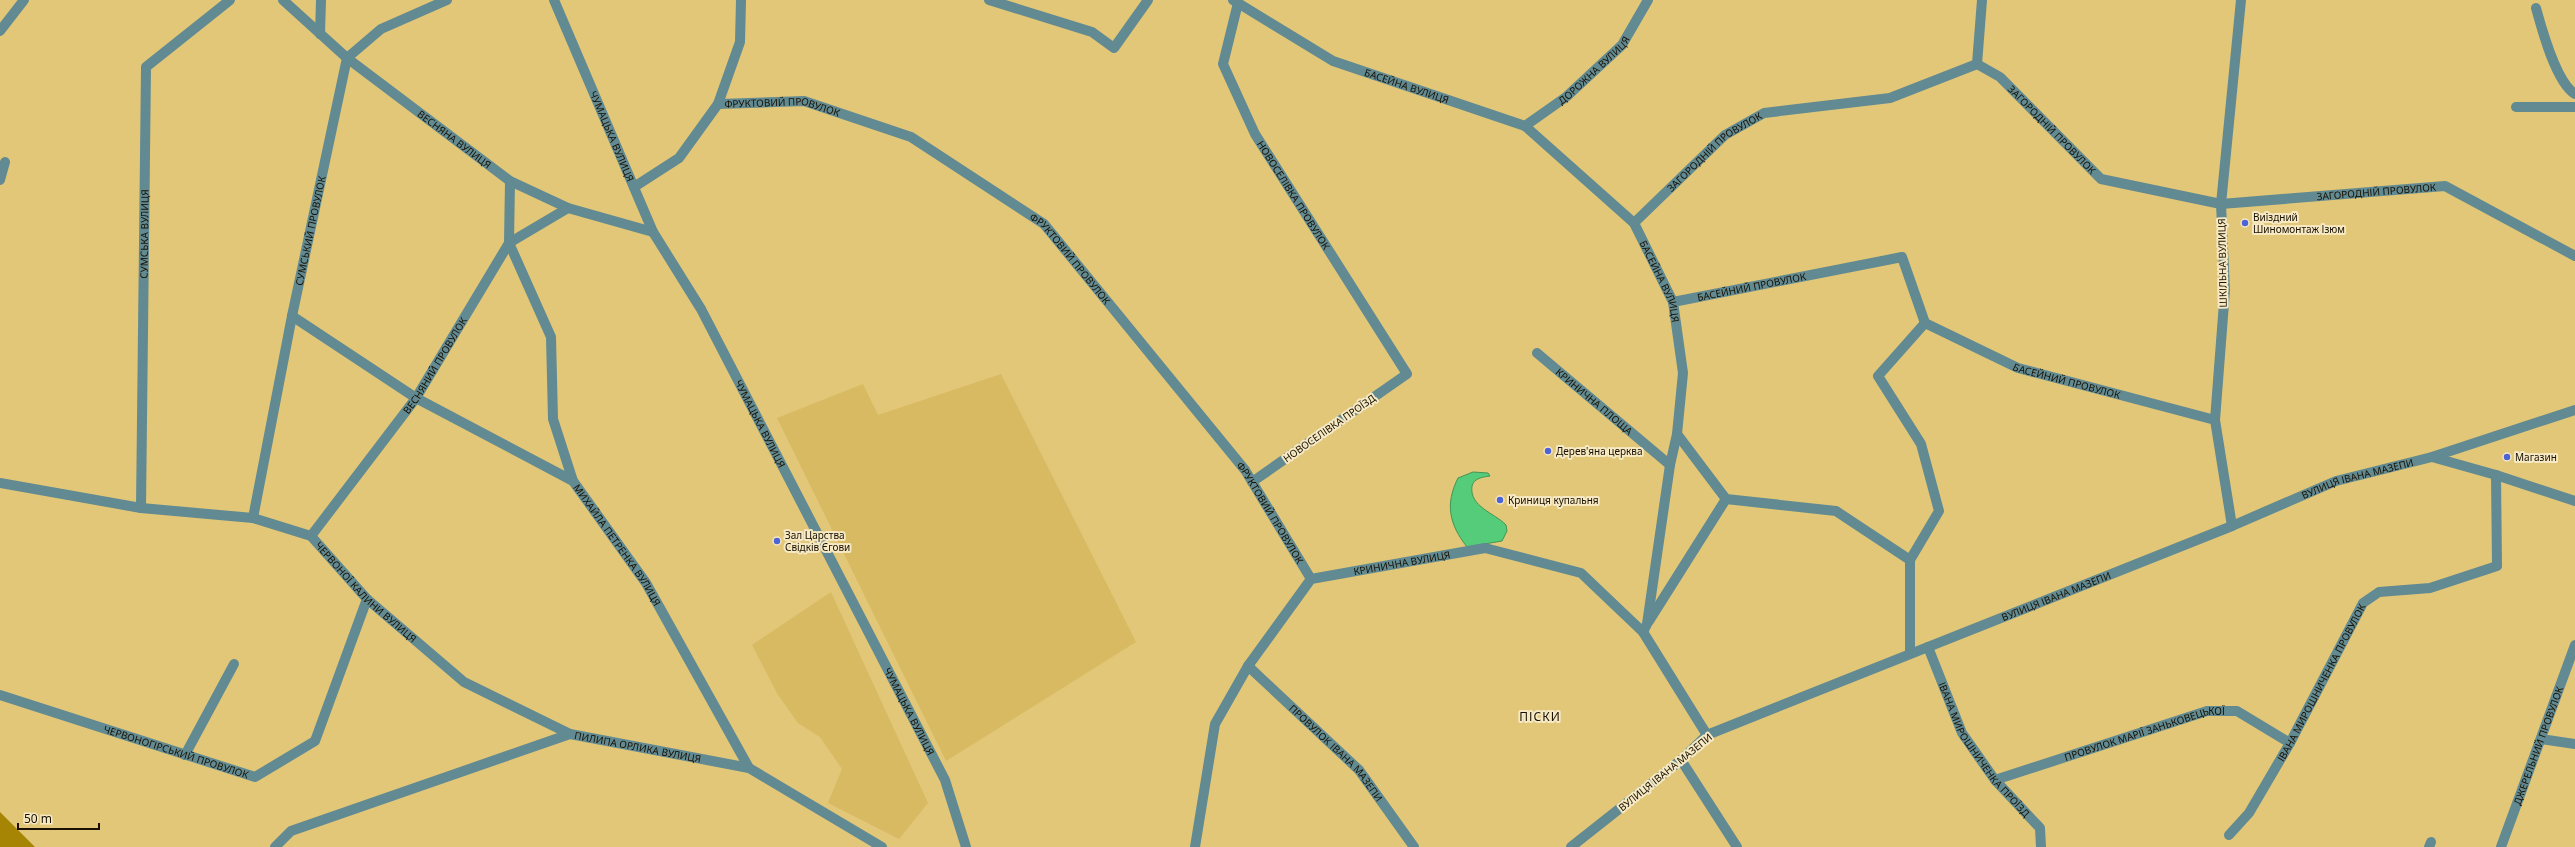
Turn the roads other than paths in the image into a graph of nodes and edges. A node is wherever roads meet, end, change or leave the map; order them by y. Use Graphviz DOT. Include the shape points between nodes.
graph roads {
  1 [pos="24,0"];
  2 [pos="230,0"];
  3 [pos="283,0"];
  4 [pos="320,0"];
  5 [pos="447,0"];
  6 [pos="554,0"];
  7 [pos="741,0"];
  8 [pos="989,0"];
  9 [pos="1148,0"];
  10 [pos="1648,0"];
  11 [pos="1982,0"];
  12 [pos="2240,0"];
  13 [pos="1236,2"];
  14 [pos="2536,8"];
  15 [pos="0,31"];
  16 [pos="320,34"];
  17 [pos="347,58"];
  18 [pos="1977,64"];
  19 [pos="2575,94"];
  20 [pos="718,104"];
  21 [pos="2516,107"];
  22 [pos="2575,107"];
  23 [pos="1525,126"];
  24 [pos="6,162"];
  25 [pos="0,180"];
  26 [pos="510,181"];
  27 [pos="634,186"];
  28 [pos="2221,204"];
  29 [pos="568,208"];
  30 [pos="1634,223"];
  31 [pos="653,232"];
  32 [pos="510,243"];
  33 [pos="2575,256"];
  34 [pos="1673,302"];
  35 [pos="292,316"];
  36 [pos="1926,323"];
  37 [pos="1537,353"];
  38 [pos="1407,374"];
  39 [pos="416,398"];
  40 [pos="2575,410"];
  41 [pos="2216,420"];
  42 [pos="1677,434"];
  43 [pos="2432,457"];
  44 [pos="1670,466"];
  45 [pos="2496,475"];
  46 [pos="573,481"];
  47 [pos="1252,482"];
  48 [pos="0,483"];
  49 [pos="1726,499"];
  50 [pos="2575,501"];
  51 [pos="141,508"];
  52 [pos="253,518"];
  53 [pos="2232,526"];
  54 [pos="310,536"];
  55 [pos="1910,560"];
  56 [pos="1311,579"];
  57 [pos="367,599"];
  58 [pos="1645,628"];
  59 [pos="2575,645"];
  60 [pos="1928,647"];
  61 [pos="1910,653"];
  62 [pos="234,664"];
  63 [pos="1248,666"];
  64 [pos="0,695"];
  65 [pos="570,734"];
  66 [pos="1707,735"];
  67 [pos="2540,739"];
  68 [pos="2290,743"];
  69 [pos="2575,744"];
  70 [pos="185,755"];
  71 [pos="1681,760"];
  72 [pos="749,768"];
  73 [pos="1995,780"];
  74 [pos="2229,835"];
  75 [pos="275,847"];
  76 [pos="882,847"];
  77 [pos="966,847"];
  78 [pos="1195,847"];
  79 [pos="1414,847"];
  80 [pos="1571,847"];
  81 [pos="1737,847"];
  82 [pos="2041,847"];
  83 [pos="2501,847"];
  1 -- 15 [label="street"];
  2 -- 51 [label="street, СУМСЬКА ВУЛИЦЯ" via="146,67"];
  3 -- 16 [label="street, ВЕСНЯНА ВУЛИЦЯ"];
  4 -- 16 [label="street"];
  5 -- 17 [label="street" via="381,28"];
  6 -- 27 [label="street, ЧУМАЦЬКА ВУЛИЦЯ"];
  7 -- 20 [label="street" via="740,42"];
  8 -- 9 [label="street" via="1092,32 1114,48"];
  10 -- 23 [label="street, ДОРОЖНА ВУЛИЦЯ" via="1622,45 1566,97"];
  11 -- 18 [label="street"];
  12 -- 28 [label="street, ШКІЛЬНА ВУЛИЦЯ"];
  13 -- 23 [label="street, БАСЕЙНА ВУЛИЦЯ" via="1333,61"];
  13 -- 38 [label="street, НОВОСЕЛІВКА ПРОВУЛОК" via="1222,64 1255,134"];
  14 -- 19 [label="street" via="2542,32 2566,89"];
  16 -- 17 [label="street, ВЕСНЯНА ВУЛИЦЯ"];
  17 -- 26 [label="street, ВЕСНЯНА ВУЛИЦЯ"];
  17 -- 35 [label="street, СУМСЬКИЙ ПРОВУЛОК"];
  18 -- 28 [label="street, ЗАГОРОДНІЙ ПРОВУЛОК" via="2000,77 2101,179"];
  18 -- 30 [label="street, ЗАГОРОДНІЙ ПРОВУЛОК" via="1890,98 1764,114 1725,135"];
  20 -- 27 [label="street" via="679,158"];
  20 -- 47 [label="street, ФРУКТОВИЙ ПРОВУЛОК" via="804,101 911,137 1044,224 1245,470"];
  21 -- 22 [label="street"];
  23 -- 30 [label="street, БАСЕЙНА ВУЛИЦЯ"];
  24 -- 25 [label="street"];
  26 -- 29 [label="street, ВЕСНЯНА ВУЛИЦЯ"];
  26 -- 32 [label="street"];
  27 -- 31 [label="street, ЧУМАЦЬКА ВУЛИЦЯ"];
  28 -- 33 [label="street, ЗАГОРОДНІЙ ПРОВУЛОК" via="2445,186"];
  28 -- 41 [label="street, ШКІЛЬНА ВУЛИЦЯ" via="2224,290"];
  29 -- 31 [label="street, ВЕСНЯНА ВУЛИЦЯ"];
  29 -- 32 [label="street, ВЕСНЯНИЙ ПРОВУЛОК"];
  30 -- 34 [label="street, БАСЕЙНА ВУЛИЦЯ"];
  31 -- 77 [label="street, ЧУМАЦЬКА ВУЛИЦЯ" via="701,309 945,780"];
  32 -- 39 [label="street, ВЕСНЯНИЙ ПРОВУЛОК"];
  32 -- 46 [label="street" via="551,337 553,419"];
  34 -- 36 [label="street, БАСЕЙНИЙ ПРОВУЛОК" via="1902,257"];
  34 -- 42 [label="street, БАСЕЙНА ВУЛИЦЯ" via="1683,373"];
  35 -- 39 [label="street, МИХАЙЛА ПЕТРЕНКА ВУЛИЦЯ"];
  35 -- 52 [label="street, СУМСЬКИЙ ПРОВУЛОК"];
  36 -- 41 [label="street, БАСЕЙНИЙ ПРОВУЛОК" via="2018,368"];
  36 -- 55 [label="street" via="1878,376 1921,444 1939,511"];
  37 -- 44 [label="street, КРИНИЧНА ПЛОЩА"];
  38 -- 47 [label="street, НОВОСЕЛІВКА ПРОЇЗД"];
  39 -- 46 [label="street, МИХАЙЛА ПЕТРЕНКА ВУЛИЦЯ"];
  39 -- 54 [label="street, ВЕСНЯНИЙ ПРОВУЛОК"];
  40 -- 43 [label="street, ВУЛИЦЯ ІВАНА МАЗЕПИ"];
  41 -- 53 [label="street, ШКІЛЬНА ВУЛИЦЯ"];
  42 -- 44 [label="street"];
  42 -- 49 [label="street"];
  43 -- 45 [label="street"];
  43 -- 53 [label="street, ВУЛИЦЯ ІВАНА МАЗЕПИ" via="2336,481"];
  44 -- 58 [label="street"];
  45 -- 50 [label="street"];
  45 -- 68 [label="street, ІВАНА МИРОШНИЧЕНКА ПРОВУЛОК" via="2497,566 2430,588 2379,592 2363,603"];
  46 -- 72 [label="street, МИХАЙЛА ПЕТРЕНКА ВУЛИЦЯ" via="646,583"];
  47 -- 56 [label="street, ФРУКТОВИЙ ПРОВУЛОК"];
  48 -- 51 [label="street, ЧЕРВОНОЇ КАЛИНИ ВУЛИЦЯ"];
  49 -- 55 [label="street" via="1836,511"];
  49 -- 58 [label="street"];
  51 -- 52 [label="street, ЧЕРВОНОЇ КАЛИНИ ВУЛИЦЯ"];
  52 -- 54 [label="street, ЧЕРВОНОЇ КАЛИНИ ВУЛИЦЯ"];
  53 -- 60 [label="street, ВУЛИЦЯ ІВАНА МАЗЕПИ"];
  54 -- 57 [label="street, ЧЕРВОНОЇ КАЛИНИ ВУЛИЦЯ"];
  55 -- 61 [label="street"];
  56 -- 58 [label="street, КРИНИЧНА ВУЛИЦЯ" via="1485,548 1581,573"];
  56 -- 63 [label="street"];
  57 -- 65 [label="street, ЧЕРВОНОЇ КАЛИНИ ВУЛИЦЯ" via="464,682"];
  57 -- 70 [label="street, ЧЕРВОНОГІРСЬКИЙ ПРОВУЛОК" via="315,741 255,777"];
  58 -- 66 [label="street, КРИНИЧНА ВУЛИЦЯ"];
  59 -- 67 [label="street, ДЖЕРЕЛЬНИЙ ПРОВУЛОК"];
  60 -- 61 [label="street, ВУЛИЦЯ ІВАНА МАЗЕПИ"];
  60 -- 73 [label="street, ІВАНА МИРОШНИЧЕНКА ПРОЇЗД" via="1962,733"];
  61 -- 66 [label="street, ВУЛИЦЯ ІВАНА МАЗЕПИ"];
  62 -- 70 [label="street"];
  63 -- 78 [label="street" via="1215,724"];
  63 -- 79 [label="street, ПРОВУЛОК ІВАНА МАЗЕПИ" via="1359,770"];
  64 -- 70 [label="street, ЧЕРВОНОГІРСЬКИЙ ПРОВУЛОК"];
  65 -- 72 [label="street, ПИЛИПА ОРЛИКА ВУЛИЦЯ"];
  65 -- 75 [label="street, ПИЛИПА ОРЛИКА ВУЛИЦЯ" via="291,831"];
  66 -- 71 [label="street, ВУЛИЦЯ ІВАНА МАЗЕПИ"];
  67 -- 69 [label="street"];
  67 -- 83 [label="street, ДЖЕРЕЛЬНИЙ ПРОВУЛОК"];
  68 -- 73 [label="street, ПРОВУЛОК МАРІЇ ЗАНЬКОВЕЦЬКОЇ" via="2238,711 2207,711"];
  68 -- 74 [label="street, ІВАНА МИРОШНИЧЕНКА ПРОВУЛОК" via="2249,813"];
  71 -- 80 [label="street, ВУЛИЦЯ ІВАНА МАЗЕПИ"];
  71 -- 81 [label="street"];
  72 -- 76 [label="street, ПИЛИПА ОРЛИКА ВУЛИЦЯ"];
  73 -- 82 [label="street, ІВАНА МИРОШНИЧЕНКА ПРОЇЗД" via="2040,828"];
}
